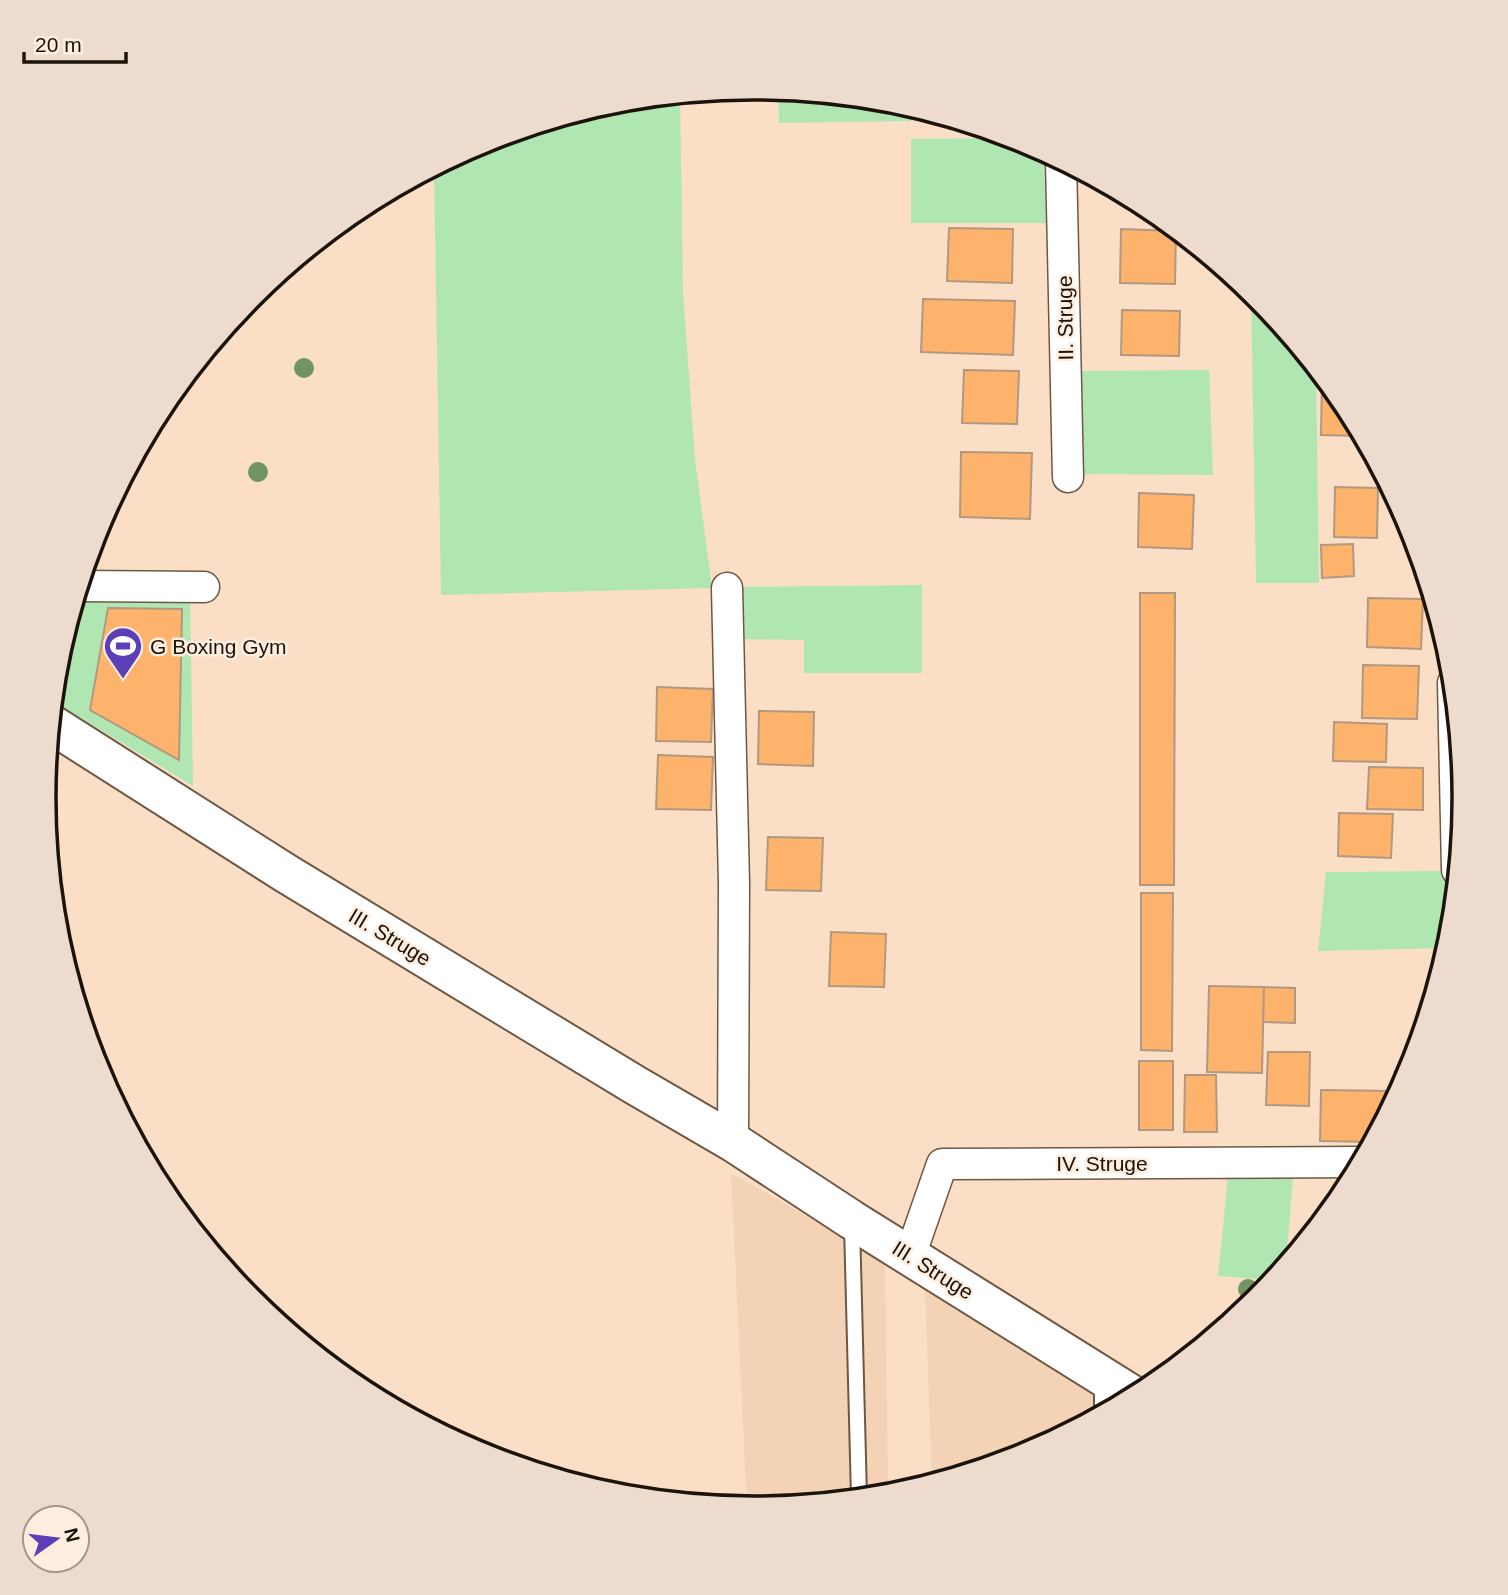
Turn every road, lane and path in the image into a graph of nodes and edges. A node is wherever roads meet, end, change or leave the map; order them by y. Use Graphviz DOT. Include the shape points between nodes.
graph roads {
  1 [pos="1061,170"];
  2 [pos="1068,477"];
  3 [pos="89,586"];
  4 [pos="204,587"];
  5 [pos="727,588"];
  6 [pos="59,729"];
  7 [pos="733,1142"];
  8 [pos="1348,1162"];
  9 [pos="852,1220"];
  10 [pos="910,1256"];
  11 [pos="1102,1375"];
  12 [pos="1124,1389"];
  13 [pos="1102,1403"];
  14 [pos="859,1488"];
  1 -- 2 [label="street, II. Struge"];
  3 -- 4 [label="street"];
  5 -- 7 [label="street" via="734,883"];
  6 -- 7 [label="street, III. Struge" via="288,874"];
  7 -- 9 [label="street, III. Struge"];
  8 -- 10 [label="street, IV. Struge" via="942,1164"];
  9 -- 10 [label="street, III. Struge"];
  9 -- 14 [label="lane"];
  10 -- 11 [label="street, III. Struge"];
  11 -- 12 [label="street, III. Struge"];
  11 -- 13 [label="lane"];
}
